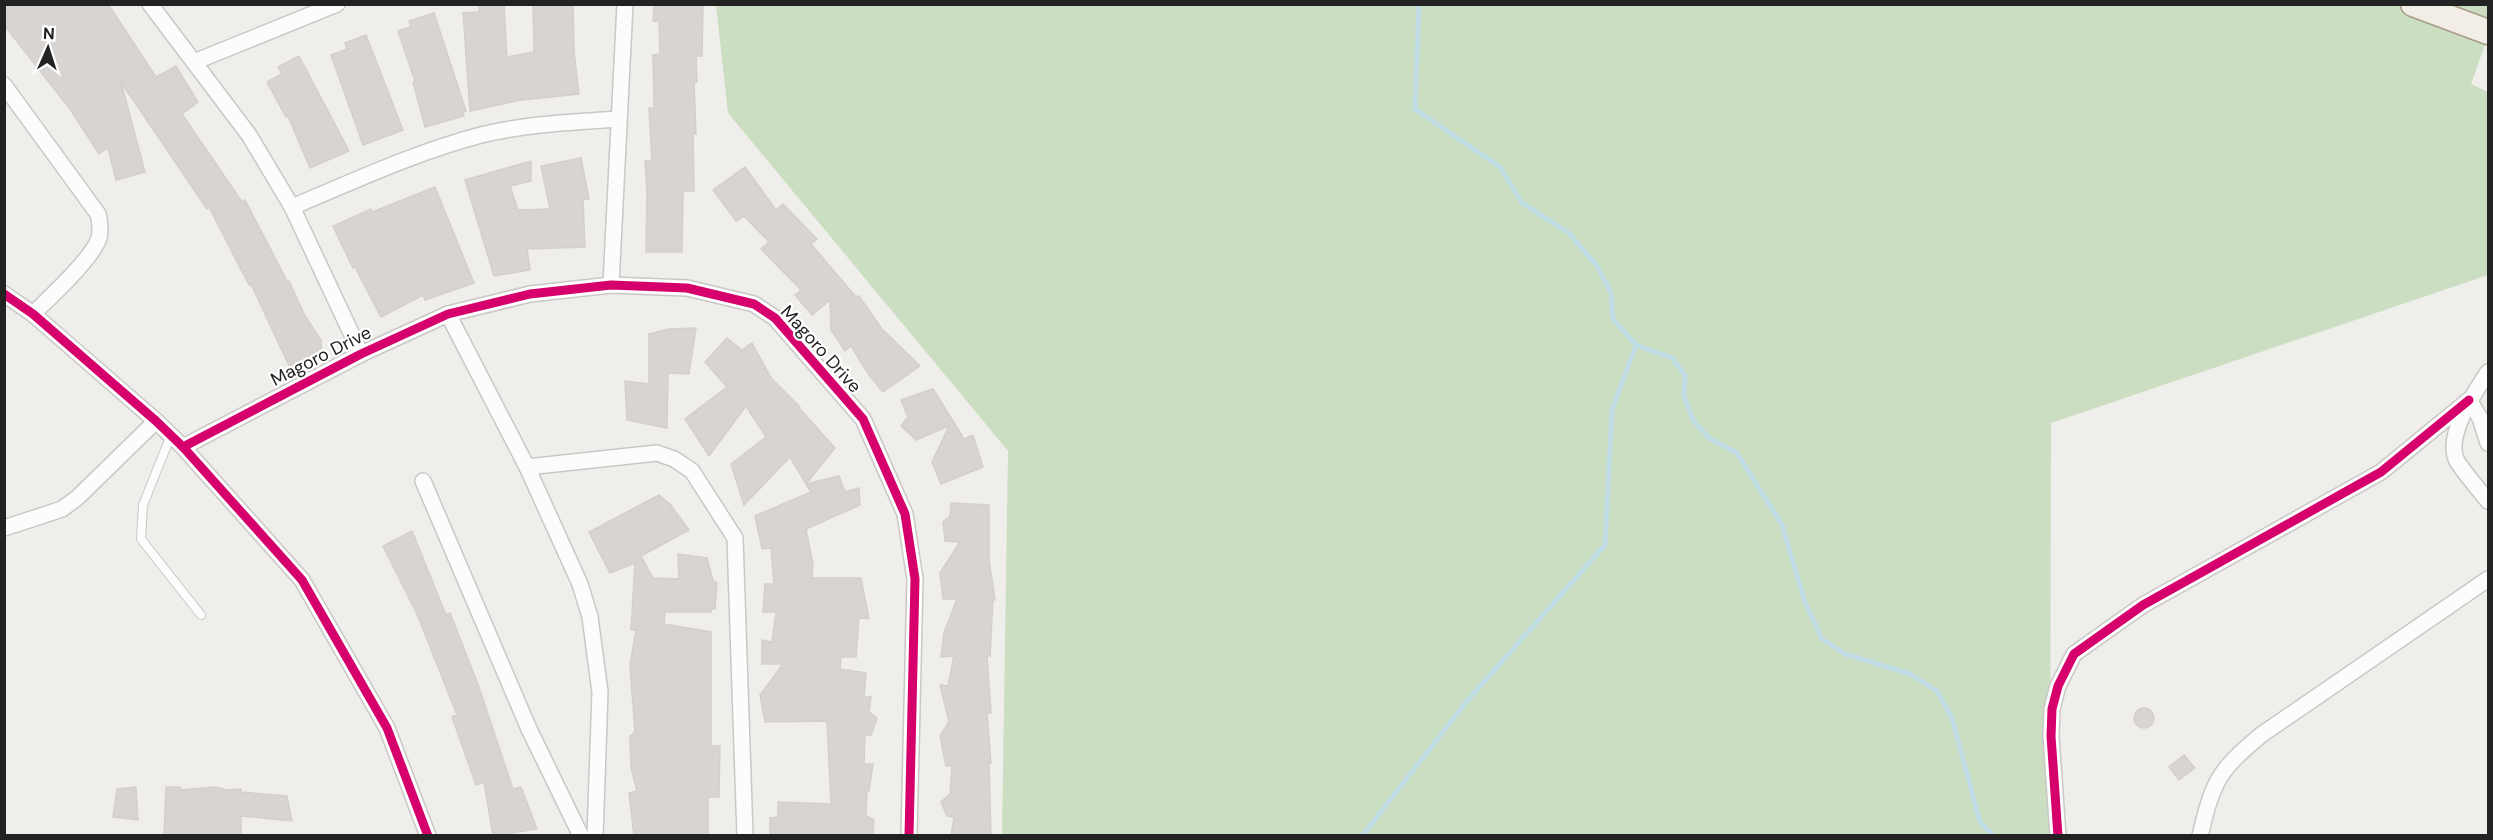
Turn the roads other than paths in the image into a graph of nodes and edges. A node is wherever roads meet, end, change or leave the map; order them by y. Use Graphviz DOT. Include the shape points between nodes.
graph roads {
  1 [pos="150,4"];
  2 [pos="337,4"];
  3 [pos="625,4"];
  4 [pos="2413,4"];
  5 [pos="2488,32"];
  6 [pos="194,62"];
  7 [pos="4,85"];
  8 [pos="618,119"];
  9 [pos="292,207"];
  10 [pos="611,285"];
  11 [pos="4,294"];
  12 [pos="33,314"];
  13 [pos="448,314"];
  14 [pos="361,354"];
  15 [pos="2488,372"];
  16 [pos="2469,400"];
  17 [pos="156,421"];
  18 [pos="171,435"];
  19 [pos="2488,442"];
  20 [pos="183,447"];
  21 [pos="527,467"];
  22 [pos="423,481"];
  23 [pos="2488,501"];
  24 [pos="4,528"];
  25 [pos="2488,579"];
  26 [pos="201,615"];
  27 [pos="2058,828"];
  28 [pos="428,836"];
  29 [pos="580,836"];
  30 [pos="595,836"];
  31 [pos="745,836"];
  32 [pos="909,836"];
  33 [pos="2200,836"];
  1 -- 6 [label="street"];
  2 -- 6 [label="street"];
  3 -- 8 [label="street"];
  4 -- 5 [label="main road"];
  6 -- 9 [label="street" via="249,135"];
  7 -- 12 [label="street" via="98,214 100,224 93,250"];
  8 -- 9 [label="street" via="482,135 401,162"];
  8 -- 10 [label="street"];
  9 -- 14 [label="street"];
  10 -- 13 [label="street, Magoro Drive" via="530,294"];
  10 -- 32 [label="street, Magoro Drive" via="687,288 754,304 775,318 863,419 905,514 915,579"];
  11 -- 12 [label="street"];
  12 -- 17 [label="street"];
  13 -- 14 [label="street, Magoro Drive"];
  13 -- 21 [label="street"];
  14 -- 20 [label="street, Magoro Drive"];
  15 -- 16 [label="street"];
  16 -- 19 [label="street"];
  16 -- 23 [label="street" via="2457,432 2456,459"];
  16 -- 27 [label="street" via="2381,472 2143,605 2074,654 2052,709"];
  17 -- 18 [label="street"];
  17 -- 24 [label="street" via="62,509"];
  18 -- 20 [label="street"];
  18 -- 26 [label="lane" via="143,505 141,539"];
  20 -- 28 [label="street" via="302,580 387,728"];
  21 -- 30 [label="street" via="580,584 590,617 600,692"];
  21 -- 31 [label="street" via="657,453 692,471 735,538"];
  22 -- 29 [label="street" via="529,729"];
  25 -- 33 [label="street" via="2233,758 2210,795"];
}
